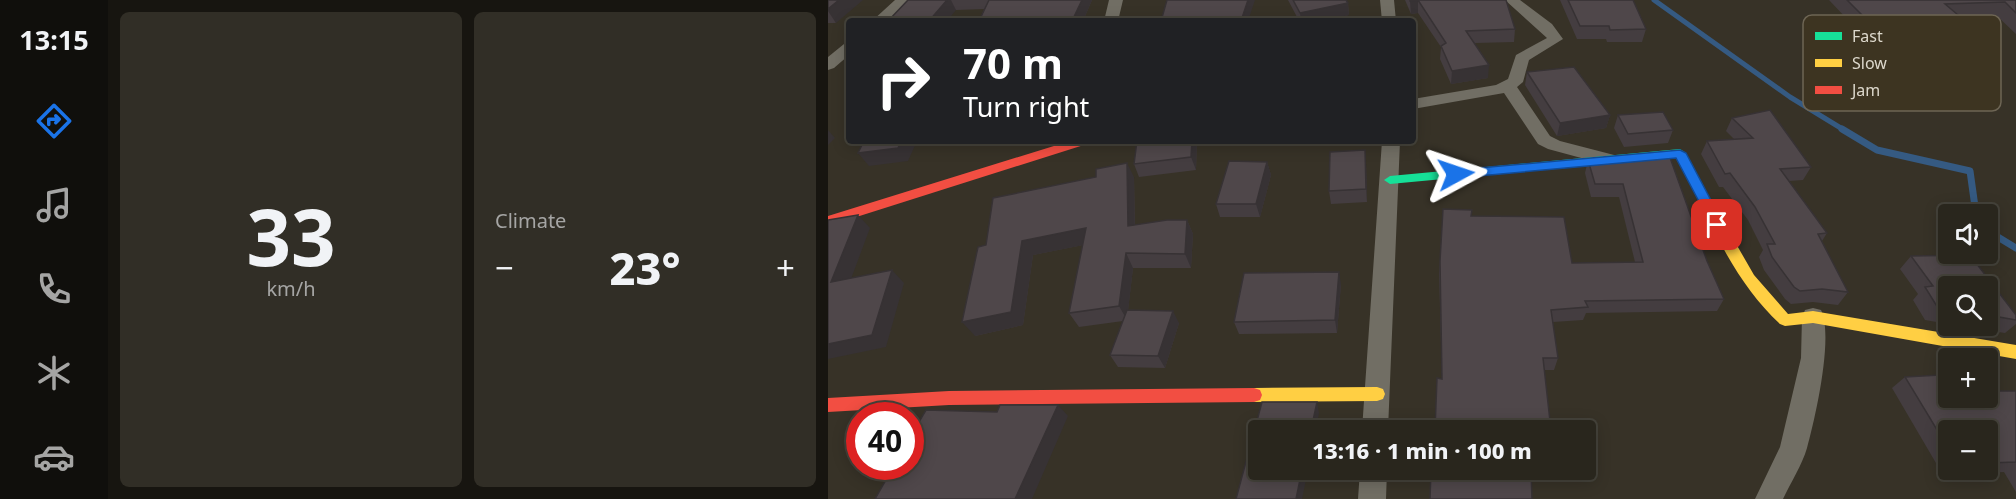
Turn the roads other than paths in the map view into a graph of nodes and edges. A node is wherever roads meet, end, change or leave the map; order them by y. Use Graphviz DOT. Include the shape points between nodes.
graph roads {
  1 [pos="903,0"];
  2 [pos="1116,0"];
  3 [pos="1387,0"];
  4 [pos="1512,0"];
  5 [pos="882,18"];
  6 [pos="1112,18"];
  7 [pos="1389,18"];
  8 [pos="846,50"];
  9 [pos="828,65"];
  10 [pos="1508,86"];
  11 [pos="1416,103"];
  12 [pos="1073,144"];
  13 [pos="1391,144"];
  14 [pos="1611,160"];
  15 [pos="1390,180"];
  16 [pos="828,221"];
  17 [pos="1812,317"];
  18 [pos="2016,352"];
  19 [pos="1377,394"];
  20 [pos="828,405"];
  21 [pos="1376,420"];
  22 [pos="1373,480"];
  23 [pos="1372,499"];
  24 [pos="1769,499"];
  1 -- 5 [label="street"];
  2 -- 6 [label="street"];
  3 -- 7 [label="street"];
  4 -- 10 [label="street" via="1551,29 1555,39 1522,58 1515,82"];
  8 -- 9 [label="street"];
  10 -- 11 [label="street"];
  10 -- 14 [label="street" via="1544,140"];
  12 -- 16 [label="street"];
  13 -- 15 [label="street"];
  14 -- 15 [label="street"];
  14 -- 17 [label="street" via="1680,153 1726,242 1772,310 1785,320"];
  15 -- 19 [label="street"];
  17 -- 18 [label="street"];
  17 -- 24 [label="street" via="1813,358 1793,449"];
  19 -- 20 [label="street" via="949,398"];
  19 -- 21 [label="street"];
  22 -- 23 [label="street"];
}
